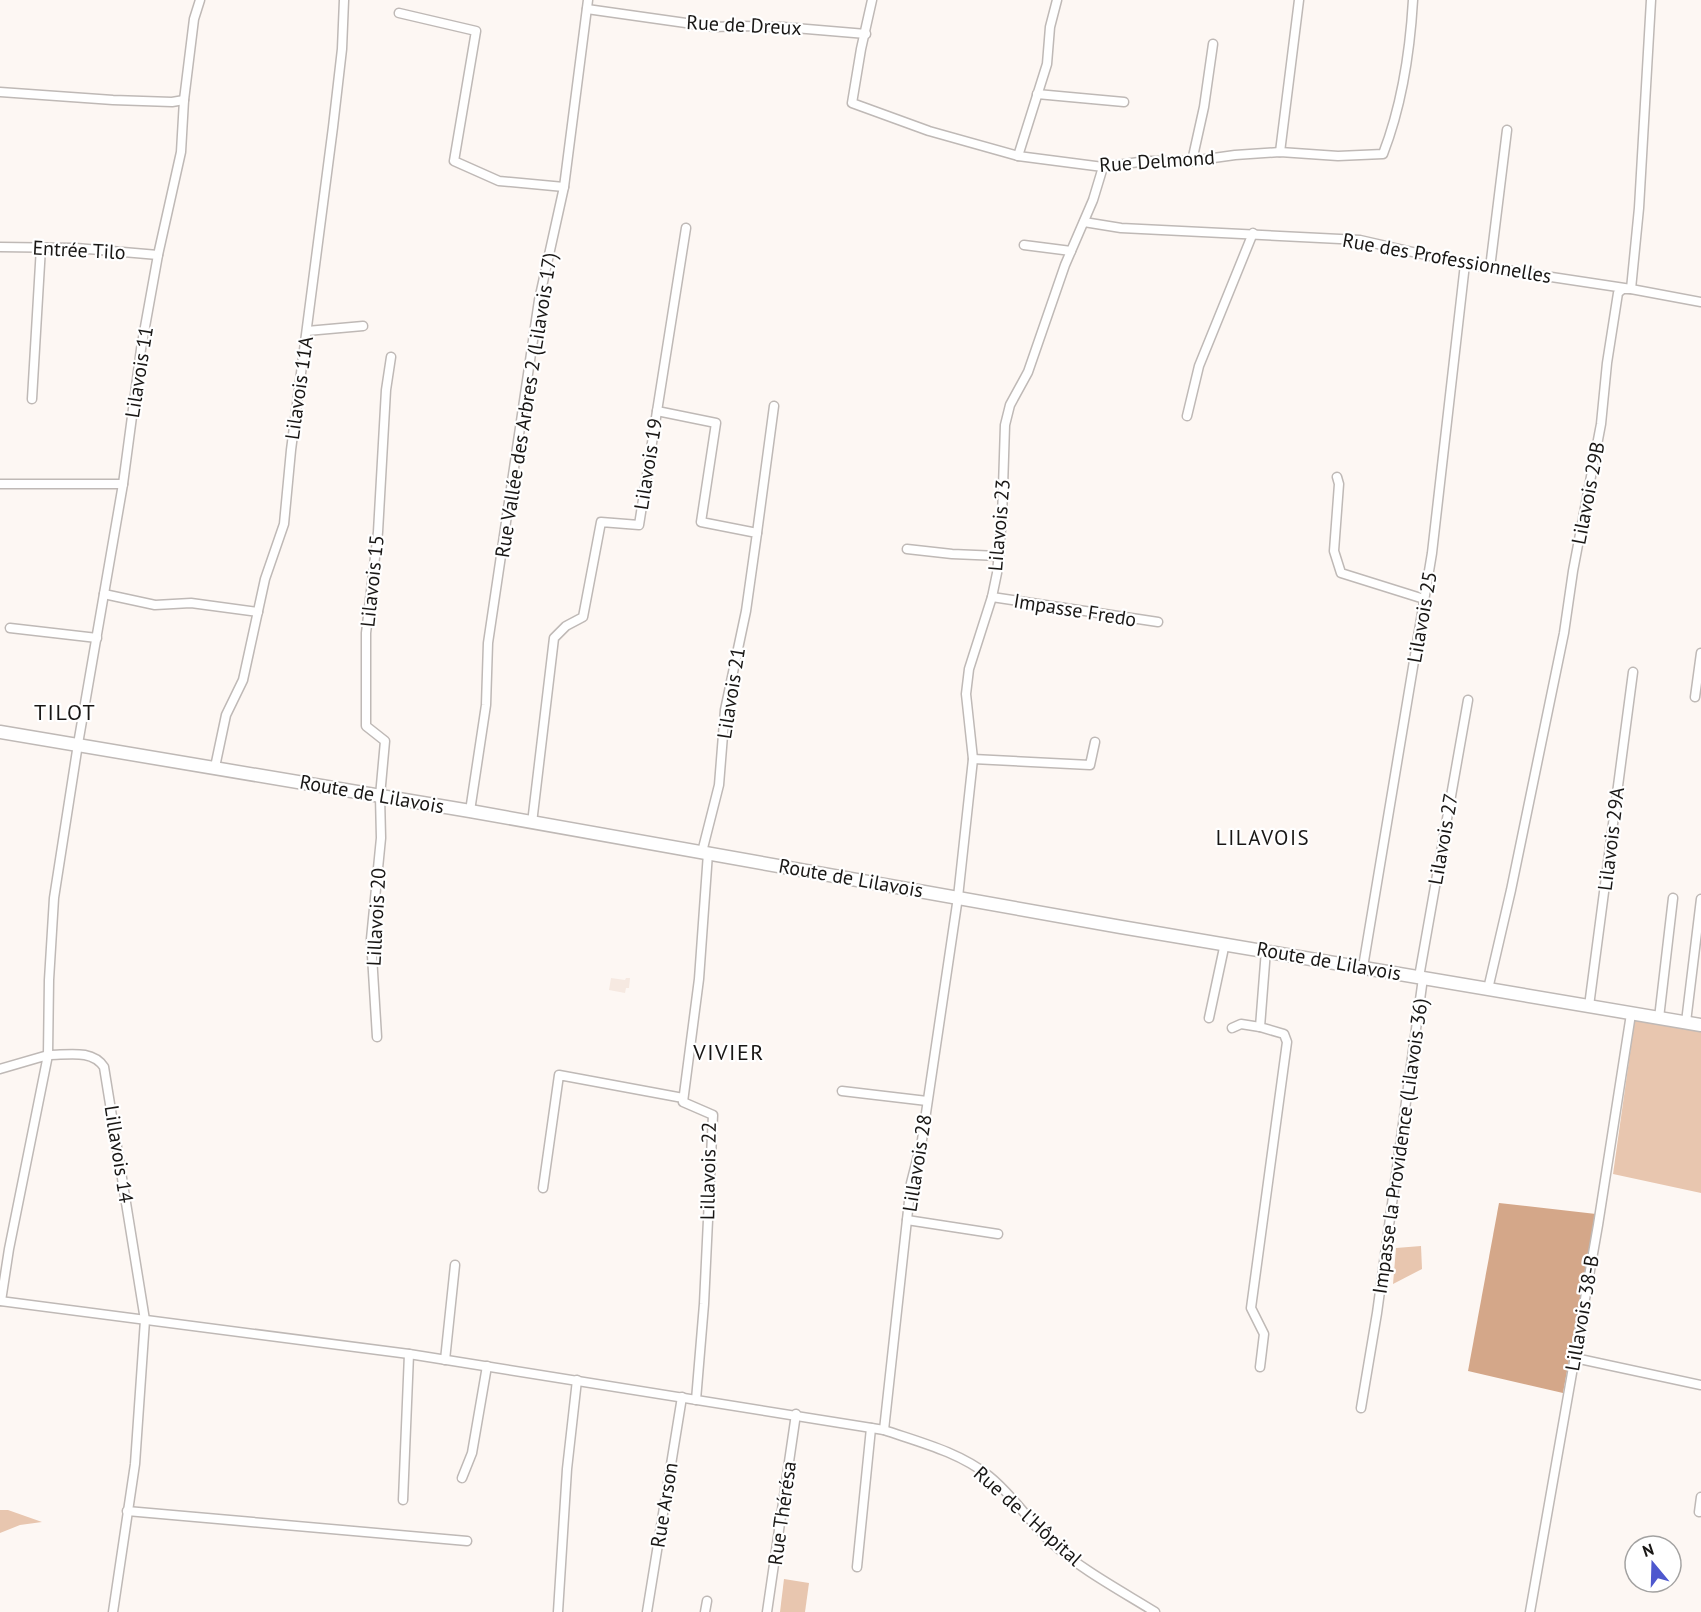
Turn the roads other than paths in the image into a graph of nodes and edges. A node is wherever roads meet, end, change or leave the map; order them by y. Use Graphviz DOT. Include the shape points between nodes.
graph roads {
  1 [pos="200,0"];
  2 [pos="344,0"];
  3 [pos="872,0"];
  4 [pos="1057,0"];
  5 [pos="1299,0"];
  6 [pos="1413,0"];
  7 [pos="1650,0"];
  8 [pos="588,4"];
  9 [pos="399,13"];
  10 [pos="866,34"];
  11 [pos="1214,44"];
  12 [pos="0,92"];
  13 [pos="1037,94"];
  14 [pos="184,100"];
  15 [pos="1124,102"];
  16 [pos="1507,130"];
  17 [pos="1280,152"];
  18 [pos="1018,156"];
  19 [pos="1192,160"];
  20 [pos="1103,167"];
  21 [pos="564,187"];
  22 [pos="1084,222"];
  23 [pos="686,228"];
  24 [pos="1253,233"];
  25 [pos="1024,245"];
  26 [pos="0,247"];
  27 [pos="41,247"];
  28 [pos="1071,251"];
  29 [pos="158,255"];
  30 [pos="1465,264"];
  31 [pos="1490,268"];
  32 [pos="1631,289"];
  33 [pos="1701,302"];
  34 [pos="363,326"];
  35 [pos="307,331"];
  36 [pos="391,357"];
  37 [pos="32,399"];
  38 [pos="774,406"];
  39 [pos="657,411"];
  40 [pos="1187,416"];
  41 [pos="1337,477"];
  42 [pos="0,484"];
  43 [pos="123,484"];
  44 [pos="757,533"];
  45 [pos="908,549"];
  46 [pos="999,556"];
  47 [pos="104,594"];
  48 [pos="992,597"];
  49 [pos="1424,600"];
  50 [pos="258,612"];
  51 [pos="1158,622"];
  52 [pos="10,628"];
  53 [pos="97,638"];
  54 [pos="1701,654"];
  55 [pos="1633,672"];
  56 [pos="1695,696"];
  57 [pos="1468,700"];
  58 [pos="0,732"];
  59 [pos="1095,742"];
  60 [pos="78,744"];
  61 [pos="973,759"];
  62 [pos="215,767"];
  63 [pos="380,796"];
  64 [pos="470,811"];
  65 [pos="532,823"];
  66 [pos="705,852"];
  67 [pos="958,897"];
  68 [pos="1673,898"];
  69 [pos="1701,899"];
  70 [pos="1225,943"];
  71 [pos="1266,950"];
  72 [pos="1363,967"];
  73 [pos="1421,978"];
  74 [pos="1488,989"];
  75 [pos="1589,1006"];
  76 [pos="1631,1014"];
  77 [pos="1209,1018"];
  78 [pos="1659,1018"];
  79 [pos="1686,1022"];
  80 [pos="1701,1025"];
  81 [pos="1260,1027"];
  82 [pos="1232,1028"];
  83 [pos="377,1037"];
  84 [pos="48,1055"];
  85 [pos="0,1069"];
  86 [pos="842,1091"];
  87 [pos="683,1098"];
  88 [pos="927,1101"];
  89 [pos="543,1188"];
  90 [pos="907,1220"];
  91 [pos="998,1234"];
  92 [pos="455,1265"];
  93 [pos="0,1301"];
  94 [pos="145,1320"];
  95 [pos="409,1354"];
  96 [pos="1575,1358"];
  97 [pos="446,1360"];
  98 [pos="487,1366"];
  99 [pos="1260,1367"];
  100 [pos="577,1380"];
  101 [pos="1701,1385"];
  102 [pos="682,1397"];
  103 [pos="696,1400"];
  104 [pos="1361,1408"];
  105 [pos="796,1414"];
  106 [pos="871,1428"];
  107 [pos="884,1430"];
  108 [pos="462,1478"];
  109 [pos="1701,1497"];
  110 [pos="403,1500"];
  111 [pos="127,1511"];
  112 [pos="1699,1512"];
  113 [pos="467,1540"];
  114 [pos="858,1567"];
  115 [pos="707,1600"];
  116 [pos="113,1612"];
  117 [pos="558,1612"];
  118 [pos="647,1612"];
  119 [pos="705,1612"];
  120 [pos="767,1612"];
  121 [pos="1155,1612"];
  122 [pos="1530,1612"];
  1 -- 14 [label="street, Lilavois 11"];
  2 -- 35 [label="street, Lilavois 11A" via="339,72"];
  3 -- 10 [label="street, Rue Delmond"];
  4 -- 13 [label="street" via="1047,64"];
  5 -- 17 [label="street"];
  6 -- 17 [label="street, Rue Delmond" via="1405,72 1383,154"];
  7 -- 32 [label="street"];
  8 -- 10 [label="street, Rue de Dreux" via="714,27 823,29"];
  8 -- 21 [label="street, Rue Vallée des Arbres 2 (Lilavois 17)"];
  9 -- 21 [label="street" via="476,31 454,161 499,181"];
  10 -- 18 [label="street, Rue Delmond" via="852,103 929,131"];
  11 -- 19 [label="street"];
  12 -- 14 [label="street" via="113,100"];
  13 -- 15 [label="street"];
  13 -- 18 [label="street"];
  14 -- 29 [label="street, Lilavois 11" via="181,152"];
  16 -- 31 [label="street"];
  17 -- 19 [label="street, Rue Delmond"];
  18 -- 20 [label="street, Rue Delmond"];
  19 -- 20 [label="street, Rue Delmond"];
  20 -- 22 [label="street, Lilavois 23"];
  21 -- 64 [label="street, Rue Vallée des Arbres 2 (Lilavois 17)" via="539,300 488,643 486,705"];
  22 -- 24 [label="street, Rue des Professionnelles" via="1121,228"];
  22 -- 28 [label="street, Lilavois 23"];
  23 -- 39 [label="street, Lilavois 19"];
  24 -- 30 [label="street, Rue des Professionnelles" via="1360,240"];
  24 -- 40 [label="street" via="1199,366"];
  25 -- 28 [label="street"];
  26 -- 27 [label="street, Entrée Tilo"];
  27 -- 29 [label="street, Entrée Tilo"];
  27 -- 37 [label="street"];
  28 -- 46 [label="street, Lilavois 23" via="1005,424"];
  29 -- 43 [label="street, Lilavois 11"];
  30 -- 31 [label="street, Rue des Professionnelles"];
  30 -- 49 [label="street, Lilavois 25"];
  31 -- 32 [label="street, Rue des Professionnelles"];
  32 -- 33 [label="street, Rue des Professionnelles"];
  32 -- 74 [label="street, Lilavois 29B" via="1618,293 1564,633"];
  34 -- 35 [label="street"];
  35 -- 50 [label="street, Lilavois 11A" via="284,524"];
  36 -- 63 [label="street, Lilavois 15" via="366,644 366,726 385,741"];
  38 -- 44 [label="street, Lilavois 21"];
  39 -- 44 [label="street" via="716,423 701,522"];
  39 -- 65 [label="street, Lilavois 19" via="639,525 601,522 583,617 554,638"];
  41 -- 49 [label="street" via="1334,551 1341,573"];
  42 -- 43 [label="street"];
  43 -- 47 [label="street, Lilavois 11"];
  44 -- 66 [label="street, Lilavois 21" via="746,611 725,710 719,785"];
  45 -- 46 [label="street"];
  46 -- 48 [label="street, Lilavois 23"];
  47 -- 50 [label="street" via="155,605 191,603"];
  47 -- 53 [label="street, Lilavois 11"];
  48 -- 51 [label="street, Impasse Fredo"];
  48 -- 61 [label="street, Lilavois 23" via="969,669 966,694"];
  49 -- 72 [label="street, Lilavois 25"];
  50 -- 62 [label="street, Lilavois 11A" via="243,680 226,715"];
  52 -- 53 [label="street"];
  53 -- 60 [label="street, Lilavois 11"];
  54 -- 56 [label="street"];
  55 -- 75 [label="street, Lilavois 29A"];
  57 -- 73 [label="street, Lilavois 27"];
  58 -- 60 [label="main road, Route de Lilavois"];
  59 -- 61 [label="street" via="1090,765"];
  60 -- 62 [label="main road, Route de Lilavois"];
  60 -- 84 [label="street" via="51,930"];
  61 -- 67 [label="street, Lilavois 23"];
  62 -- 63 [label="main road, Route de Lilavois"];
  63 -- 64 [label="main road, Route de Lilavois"];
  63 -- 83 [label="street, Lillavois 20" via="381,838 371,939"];
  64 -- 65 [label="main road, Route de Lilavois"];
  65 -- 66 [label="main road, Route de Lilavois"];
  66 -- 67 [label="main road, Route de Lilavois"];
  66 -- 87 [label="street, Lillavois 22" via="699,979"];
  67 -- 70 [label="main road, Route de Lilavois"];
  67 -- 88 [label="street, Lillavois 28"];
  68 -- 78 [label="street"];
  69 -- 79 [label="street"];
  70 -- 71 [label="main road, Route de Lilavois"];
  70 -- 77 [label="street"];
  71 -- 72 [label="main road, Route de Lilavois"];
  71 -- 81 [label="street"];
  72 -- 73 [label="main road, Route de Lilavois"];
  73 -- 74 [label="main road, Route de Lilavois"];
  73 -- 104 [label="street, Impasse la Providence (Lilavois 36)"];
  74 -- 75 [label="main road, Route de Lilavois"];
  75 -- 76 [label="main road, Route de Lilavois"];
  76 -- 78 [label="main road, Route de Lilavois"];
  76 -- 96 [label="street, Lillavois 38-B"];
  78 -- 79 [label="main road, Route de Lilavois"];
  79 -- 80 [label="main road, Route de Lilavois"];
  81 -- 82 [label="street" via="1241,1024"];
  81 -- 99 [label="street" via="1284,1034 1287,1042 1252,1299 1253,1315 1264,1334"];
  84 -- 85 [label="street, Lillavois 14"];
  84 -- 93 [label="street"];
  84 -- 94 [label="street, Lillavois 14" via="89,1055 104,1067"];
  86 -- 88 [label="street"];
  87 -- 89 [label="street" via="559,1076"];
  87 -- 103 [label="street, Lillavois 22" via="683,1102 714,1115"];
  88 -- 90 [label="street, Lillavois 28"];
  90 -- 91 [label="street"];
  90 -- 107 [label="street, Lillavois 28"];
  92 -- 97 [label="street"];
  93 -- 94 [label="street, Rue de l'Hôpital"];
  94 -- 95 [label="street, Rue de l'Hôpital"];
  94 -- 111 [label="street, Lillavois 14" via="135,1464"];
  95 -- 97 [label="street, Rue de l'Hôpital"];
  95 -- 110 [label="street"];
  96 -- 101 [label="street"];
  96 -- 122 [label="street, Lillavois 38-B"];
  97 -- 98 [label="street, Rue de l'Hôpital"];
  98 -- 100 [label="street, Rue de l'Hôpital"];
  98 -- 108 [label="street" via="472,1453"];
  100 -- 102 [label="street, Rue de l'Hôpital"];
  100 -- 117 [label="street"];
  102 -- 103 [label="street, Rue de l'Hôpital"];
  102 -- 118 [label="street, Rue Arson"];
  103 -- 105 [label="street, Rue de l'Hôpital"];
  105 -- 106 [label="street, Rue de l'Hôpital"];
  105 -- 120 [label="street, Rue Thérésa"];
  106 -- 107 [label="street, Rue de l'Hôpital"];
  106 -- 114 [label="street"];
  107 -- 121 [label="street, Rue de l'Hôpital" via="937,1448 988,1475 1053,1544"];
  109 -- 112 [label="street"];
  111 -- 113 [label="street"];
  111 -- 116 [label="street, Lillavois 14"];
  115 -- 119 [label="street"];
}
